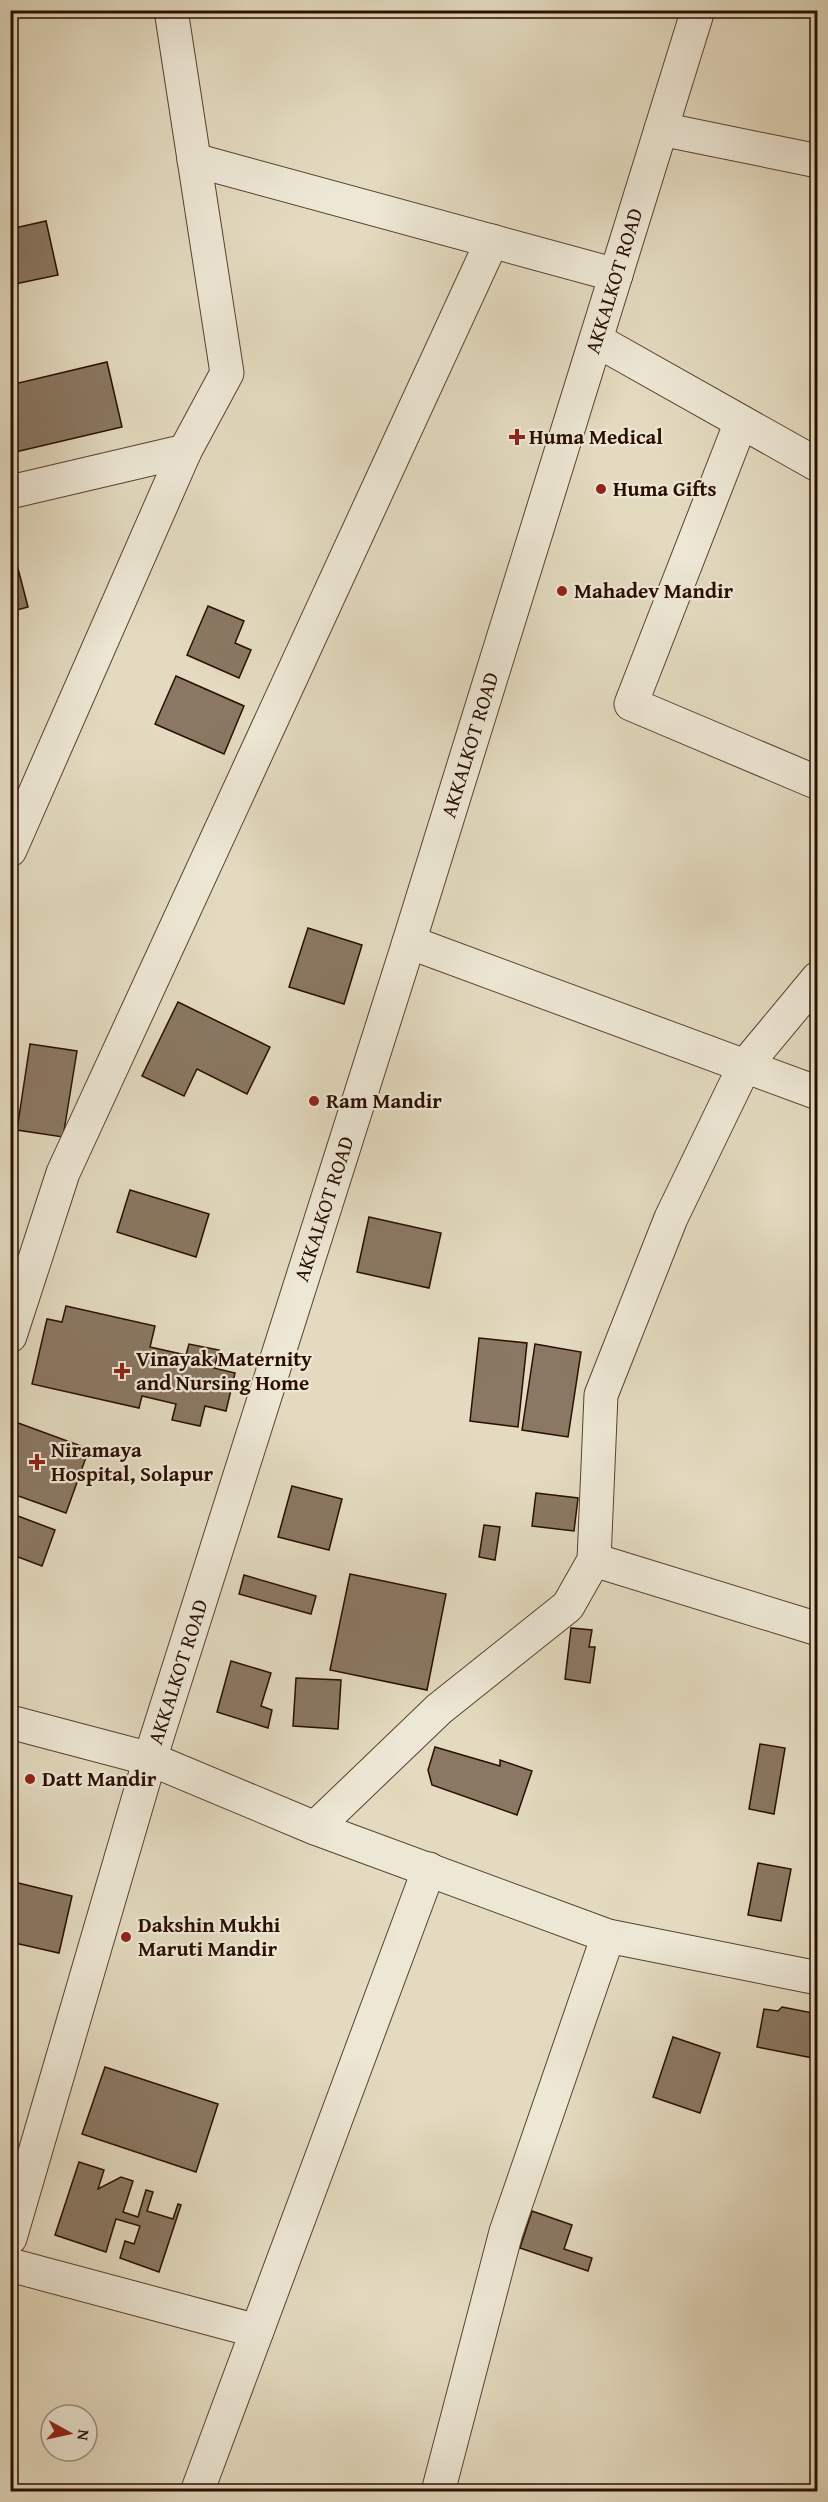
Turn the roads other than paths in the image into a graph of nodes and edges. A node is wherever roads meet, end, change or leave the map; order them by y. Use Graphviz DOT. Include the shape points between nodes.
graph roads {
  1 [pos="171,10"];
  2 [pos="698,10"];
  3 [pos="661,129"];
  4 [pos="194,160"];
  5 [pos="818,162"];
  6 [pos="492,241"];
  7 [pos="616,275"];
  8 [pos="596,340"];
  9 [pos="741,422"];
  10 [pos="185,451"];
  11 [pos="818,465"];
  12 [pos="10,492"];
  13 [pos="818,783"];
  14 [pos="11,851"];
  15 [pos="409,942"];
  16 [pos="818,978"];
  17 [pos="744,1067"];
  18 [pos="818,1093"];
  19 [pos="21,1270"];
  20 [pos="10,1336"];
  21 [pos="594,1560"];
  22 [pos="818,1629"];
  23 [pos="10,1722"];
  24 [pos="150,1759"];
  25 [pos="315,1828"];
  26 [pos="429,1869"];
  27 [pos="608,1936"];
  28 [pos="818,1978"];
  29 [pos="10,2238"];
  30 [pos="10,2265"];
  31 [pos="257,2331"];
  32 [pos="197,2492"];
  33 [pos="438,2492"];
  1 -- 4 [label="street"];
  2 -- 3 [label="street, AKKALKOT ROAD"];
  3 -- 5 [label="street"];
  3 -- 7 [label="street, AKKALKOT ROAD"];
  4 -- 6 [label="street"];
  4 -- 10 [label="street" via="227,373"];
  6 -- 7 [label="street"];
  6 -- 19 [label="street"];
  7 -- 8 [label="street, AKKALKOT ROAD"];
  8 -- 9 [label="street"];
  8 -- 15 [label="street, AKKALKOT ROAD"];
  9 -- 11 [label="street"];
  9 -- 13 [label="street" via="631,704"];
  10 -- 12 [label="street"];
  10 -- 14 [label="street"];
  15 -- 17 [label="street"];
  15 -- 24 [label="street, AKKALKOT ROAD"];
  16 -- 17 [label="street"];
  17 -- 18 [label="street"];
  17 -- 21 [label="street" via="671,1218 601,1395"];
  19 -- 20 [label="street"];
  21 -- 22 [label="street"];
  21 -- 25 [label="street" via="568,1606 439,1709"];
  23 -- 24 [label="street"];
  24 -- 25 [label="street"];
  24 -- 29 [label="street, AKKALKOT ROAD"];
  25 -- 26 [label="street"];
  26 -- 27 [label="street"];
  26 -- 31 [label="street"];
  27 -- 28 [label="street"];
  27 -- 33 [label="street" via="506,2232"];
  30 -- 31 [label="street"];
  31 -- 32 [label="street"];
}
